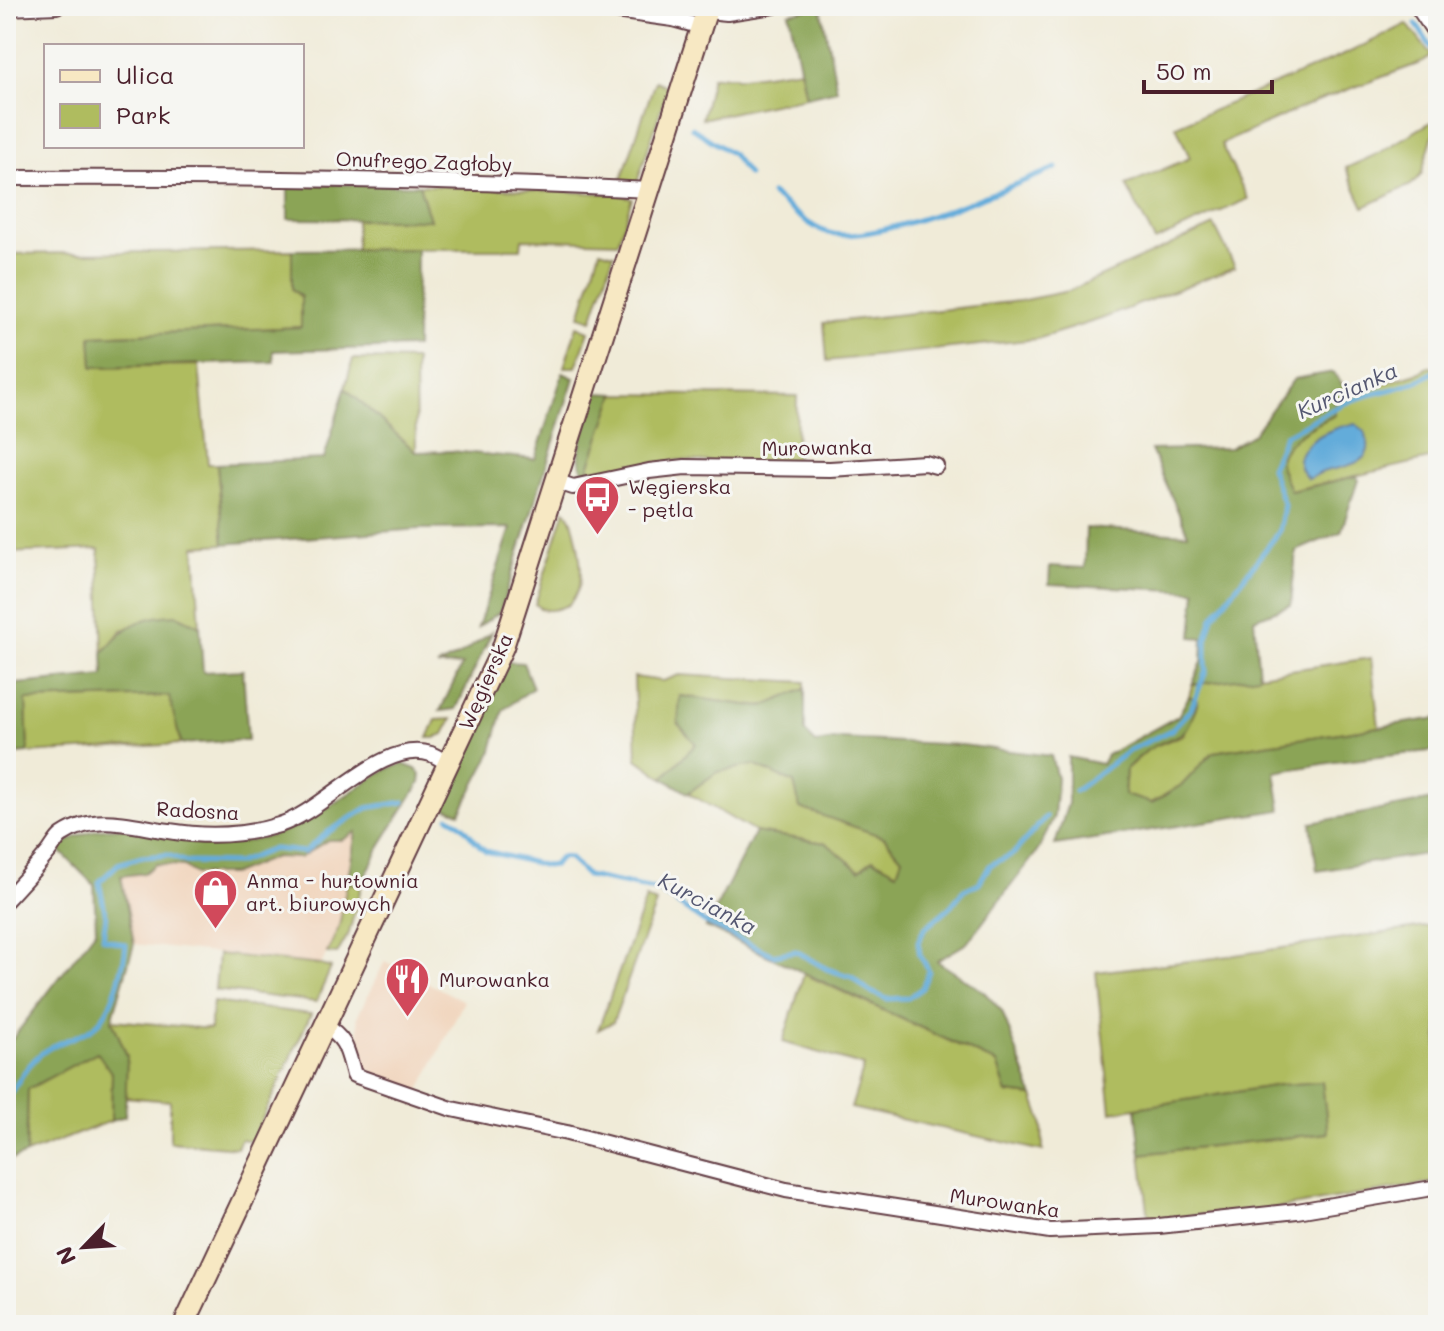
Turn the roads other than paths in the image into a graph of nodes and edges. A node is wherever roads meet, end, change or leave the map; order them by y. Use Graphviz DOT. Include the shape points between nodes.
graph roads {
  1 [pos="57,6"];
  2 [pos="580,6"];
  3 [pos="774,6"];
  4 [pos="1417,6"];
  5 [pos="6,8"];
  6 [pos="706,14"];
  7 [pos="1438,37"];
  8 [pos="6,178"];
  9 [pos="649,190"];
  10 [pos="936,466"];
  11 [pos="558,482"];
  12 [pos="447,763"];
  13 [pos="6,900"];
  14 [pos="323,1025"];
  15 [pos="1438,1187"];
  16 [pos="184,1325"];
  1 -- 5 [label="street"];
  2 -- 6 [label="street" via="673,19"];
  3 -- 6 [label="street"];
  4 -- 7 [label="street"];
  6 -- 9 [label="main road, Węgierska"];
  8 -- 9 [label="street, Onufrego Zagłoby" via="310,177"];
  9 -- 11 [label="main road, Węgierska"];
  10 -- 11 [label="street, Murowanka" via="685,467 573,487"];
  11 -- 12 [label="main road, Węgierska" via="503,647"];
  12 -- 13 [label="street, Radosna" via="429,754 390,758 306,813 258,831 189,833 119,821 76,829 59,836"];
  12 -- 14 [label="main road, Węgierska"];
  14 -- 15 [label="street, Murowanka" via="346,1043 354,1075 439,1105 786,1190 1050,1231 1281,1213"];
  14 -- 16 [label="main road, Węgierska"];
}
